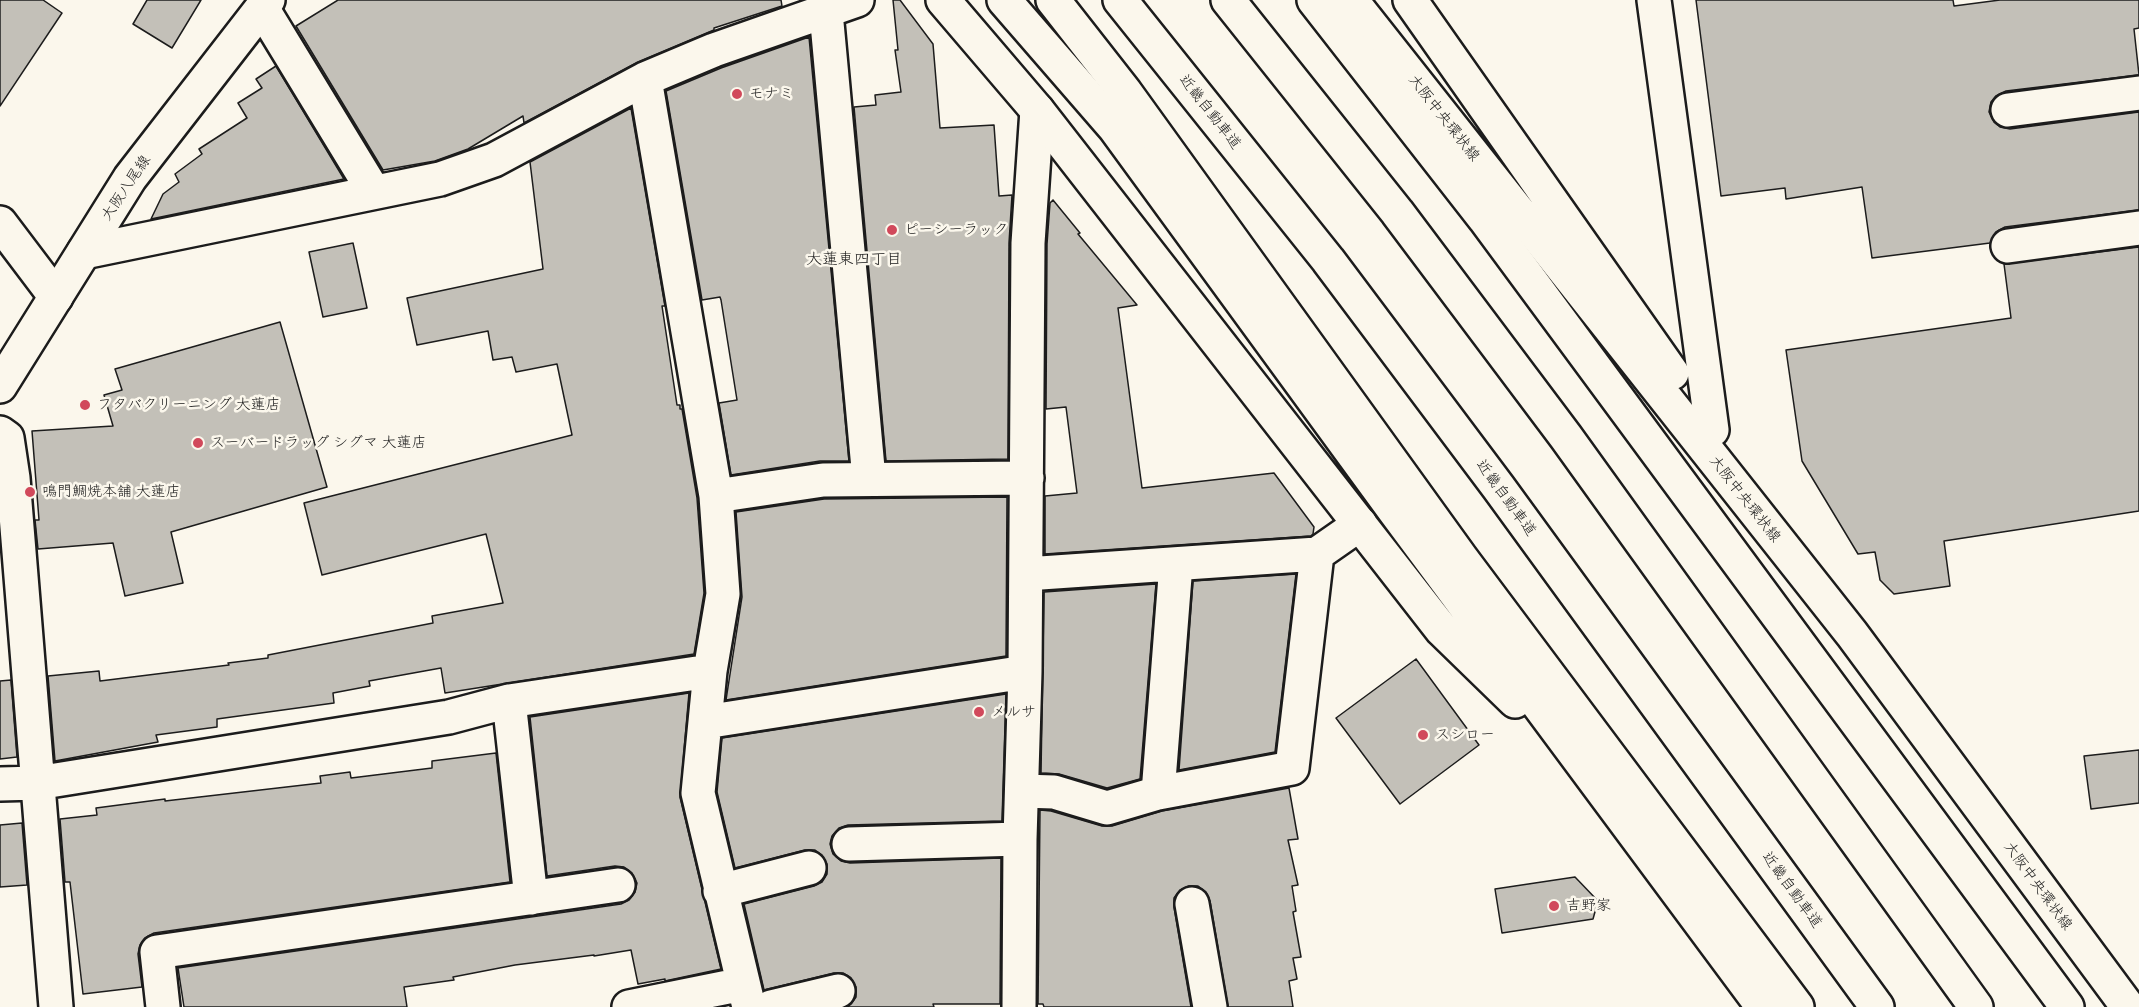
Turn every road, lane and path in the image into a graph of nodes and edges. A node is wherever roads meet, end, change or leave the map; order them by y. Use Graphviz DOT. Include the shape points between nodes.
graph roads {
  1 [pos="857,0"];
  2 [pos="943,0"];
  3 [pos="1004,0"];
  4 [pos="1053,0"];
  5 [pos="1120,0"];
  6 [pos="1228,0"];
  7 [pos="1314,0"];
  8 [pos="1410,0"];
  9 [pos="1654,0"];
  10 [pos="265,4"];
  11 [pos="1354,4"];
  12 [pos="826,12"];
  13 [pos="645,79"];
  14 [pos="2139,93"];
  15 [pos="1037,110"];
  16 [pos="2008,110"];
  17 [pos="375,192"];
  18 [pos="0,223"];
  19 [pos="2139,228"];
  20 [pos="2008,246"];
  21 [pos="84,252"];
  22 [pos="56,297"];
  23 [pos="0,386"];
  24 [pos="1712,430"];
  25 [pos="0,433"];
  26 [pos="1026,478"];
  27 [pos="869,479"];
  28 [pos="716,496"];
  29 [pos="1360,524"];
  30 [pos="1317,554"];
  31 [pos="1176,564"];
  32 [pos="1026,574"];
  33 [pos="1851,634"];
  34 [pos="710,671"];
  35 [pos="1025,672"];
  36 [pos="509,701"];
  37 [pos="705,722"];
  38 [pos="1586,770"];
  39 [pos="37,783"];
  40 [pos="0,784"];
  41 [pos="1022,791"];
  42 [pos="1158,793"];
  43 [pos="1020,840"];
  44 [pos="849,844"];
  45 [pos="810,868"];
  46 [pos="618,885"];
  47 [pos="720,891"];
  48 [pos="531,898"];
  49 [pos="1192,904"];
  50 [pos="838,991"];
  51 [pos="746,996"];
  52 [pos="56,1007"];
  53 [pos="163,1007"];
  54 [pos="629,1007"];
  55 [pos="771,1007"];
  56 [pos="1019,1007"];
  57 [pos="1210,1007"];
  58 [pos="1763,1007"];
  59 [pos="1797,1007"];
  60 [pos="1878,1007"];
  61 [pos="1976,1007"];
  62 [pos="2067,1007"];
  63 [pos="2128,1007"];
  1 -- 12 [label="main road"];
  2 -- 15 [label="main road"];
  3 -- 38 [label="main road" via="1114,128"];
  4 -- 59 [label="main road" via="1125,92 1461,558"];
  5 -- 60 [label="main road, 近畿自動車道" via="1328,260"];
  6 -- 61 [label="main road" via="1397,212 1566,437"];
  7 -- 62 [label="main road" via="1492,229"];
  8 -- 24 [label="main road"];
  9 -- 24 [label="main road"];
  10 -- 17 [label="main road"];
  10 -- 21 [label="main road, 大阪八尾線" via="130,178"];
  11 -- 33 [label="main road, 大阪中央環状線"];
  12 -- 13 [label="main road" via="714,50"];
  12 -- 27 [label="main road"];
  13 -- 17 [label="main road" via="494,160 440,179"];
  13 -- 28 [label="main road"];
  14 -- 16 [label="main road"];
  15 -- 26 [label="main road" via="1028,243"];
  15 -- 29 [label="main road"];
  17 -- 21 [label="main road"];
  18 -- 22 [label="main road"];
  19 -- 20 [label="main road"];
  21 -- 22 [label="main road, 大阪八尾線"];
  22 -- 23 [label="main road, 大阪八尾線"];
  24 -- 33 [label="main road"];
  25 -- 39 [label="main road" via="7,438 13,478"];
  26 -- 27 [label="main road"];
  26 -- 32 [label="main road"];
  27 -- 28 [label="main road" via="824,480"];
  28 -- 34 [label="main road" via="723,594"];
  29 -- 30 [label="main road"];
  29 -- 38 [label="main road" via="1442,630"];
  30 -- 31 [label="main road"];
  30 -- 42 [label="main road" via="1292,768"];
  31 -- 32 [label="main road"];
  31 -- 42 [label="main road"];
  32 -- 35 [label="main road"];
  33 -- 63 [label="main road, 大阪中央環状線"];
  34 -- 36 [label="main road"];
  34 -- 37 [label="main road"];
  35 -- 37 [label="main road"];
  35 -- 41 [label="main road"];
  36 -- 39 [label="main road" via="449,717"];
  36 -- 48 [label="main road"];
  37 -- 47 [label="main road" via="698,793"];
  38 -- 58 [label="main road"];
  39 -- 40 [label="main road"];
  39 -- 52 [label="main road"];
  41 -- 42 [label="main road" via="1054,792 1107,807"];
  41 -- 43 [label="main road"];
  43 -- 44 [label="main road"];
  43 -- 56 [label="main road"];
  45 -- 47 [label="main road"];
  46 -- 48 [label="main road"];
  47 -- 51 [label="main road"];
  48 -- 53 [label="main road" via="157,952"];
  49 -- 57 [label="main road"];
  50 -- 55 [label="main road"];
  51 -- 54 [label="main road"];
}
